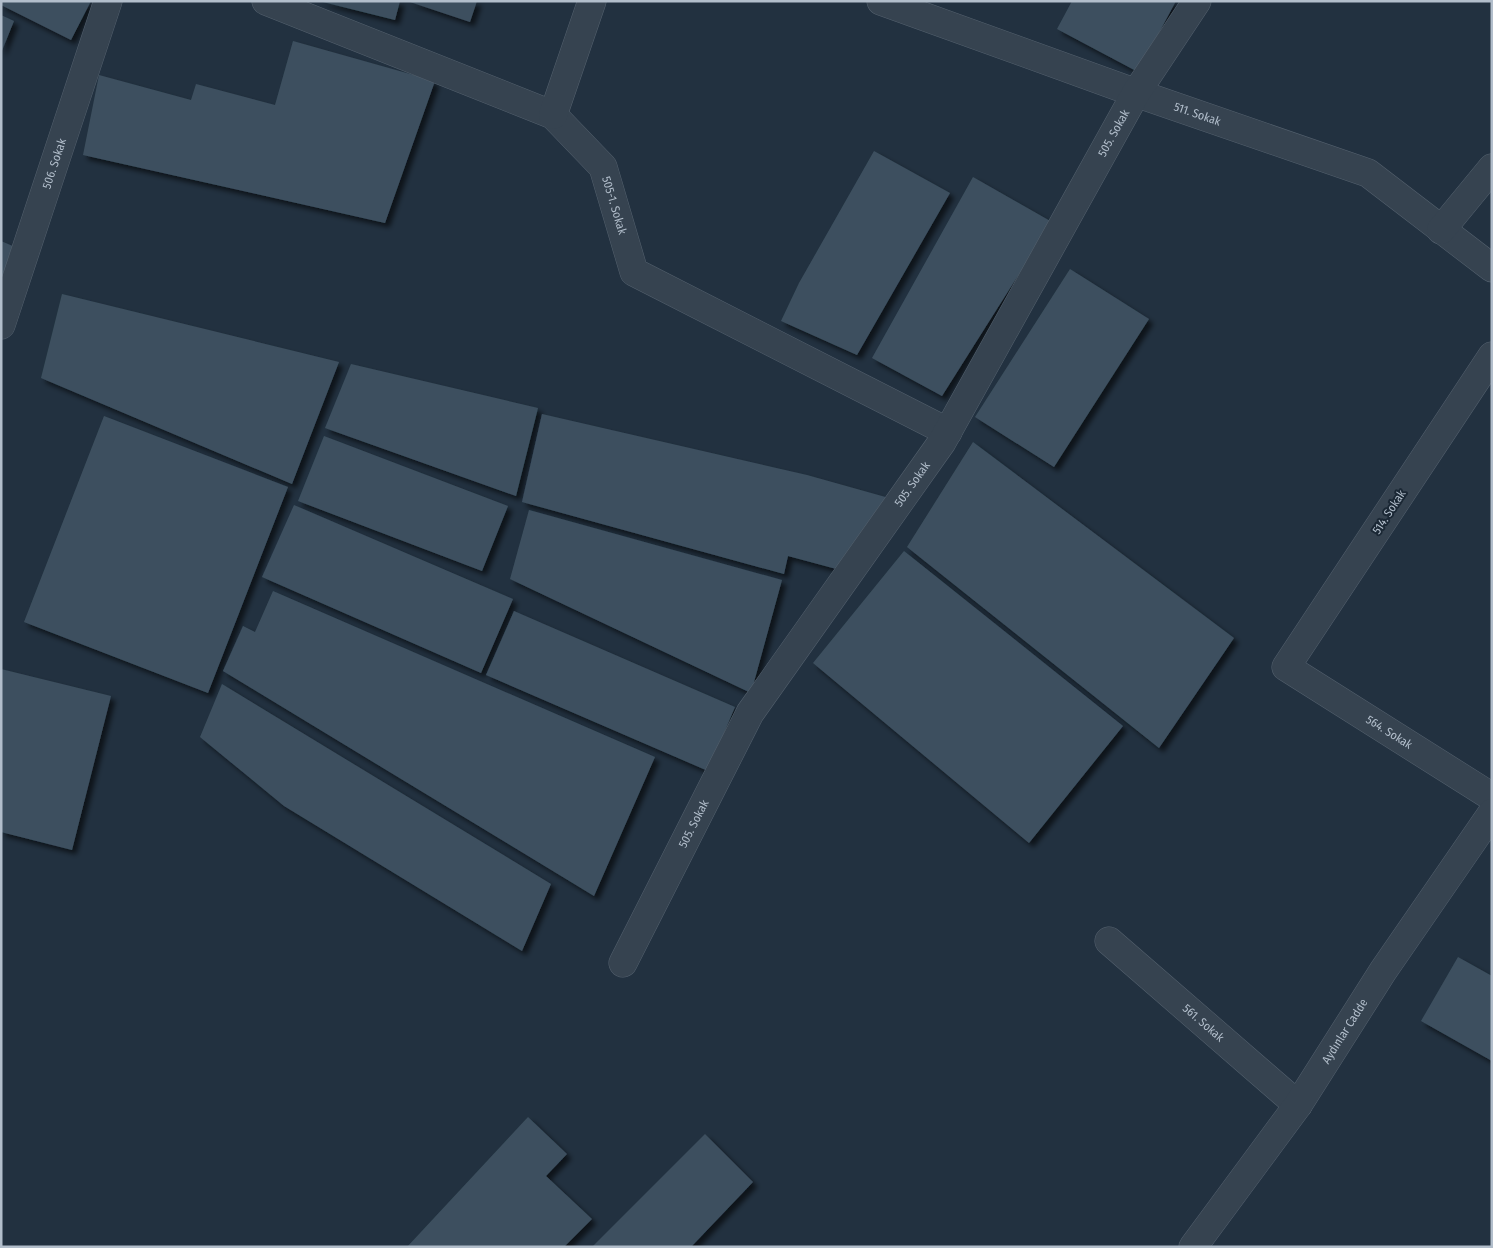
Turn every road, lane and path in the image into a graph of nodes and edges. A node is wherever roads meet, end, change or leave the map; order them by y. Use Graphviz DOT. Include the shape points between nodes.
graph roads {
  1 [pos="108,1"];
  2 [pos="266,1"];
  3 [pos="592,1"];
  4 [pos="881,1"];
  5 [pos="1197,1"];
  6 [pos="1136,93"];
  7 [pos="553,115"];
  8 [pos="1492,168"];
  9 [pos="1441,230"];
  10 [pos="1492,268"];
  11 [pos="1,325"];
  12 [pos="1492,356"];
  13 [pos="948,432"];
  14 [pos="1286,667"];
  15 [pos="1492,797"];
  16 [pos="1492,813"];
  17 [pos="1108,942"];
  18 [pos="623,963"];
  19 [pos="1298,1105"];
  20 [pos="1193,1247"];
  1 -- 11 [label="street, 506. Sokak"];
  2 -- 7 [label="street, 505-1. Sokak"];
  3 -- 7 [label="street"];
  4 -- 6 [label="street, 511. Sokak"];
  5 -- 6 [label="street, 505. Sokak"];
  6 -- 9 [label="street, 511. Sokak" via="1368,173"];
  6 -- 13 [label="street, 505. Sokak"];
  7 -- 13 [label="street, 505-1. Sokak" via="603,167 634,272"];
  8 -- 9 [label="street"];
  9 -- 10 [label="street, 511. Sokak"];
  12 -- 14 [label="street, 514. Sokak"];
  13 -- 18 [label="street, 505. Sokak" via="750,712"];
  14 -- 15 [label="street, 564. Sokak"];
  16 -- 19 [label="street, Aydınlar Cadde" via="1383,971"];
  17 -- 19 [label="street, 561. Sokak"];
  19 -- 20 [label="street, Aydınlar Cadde"];
}
